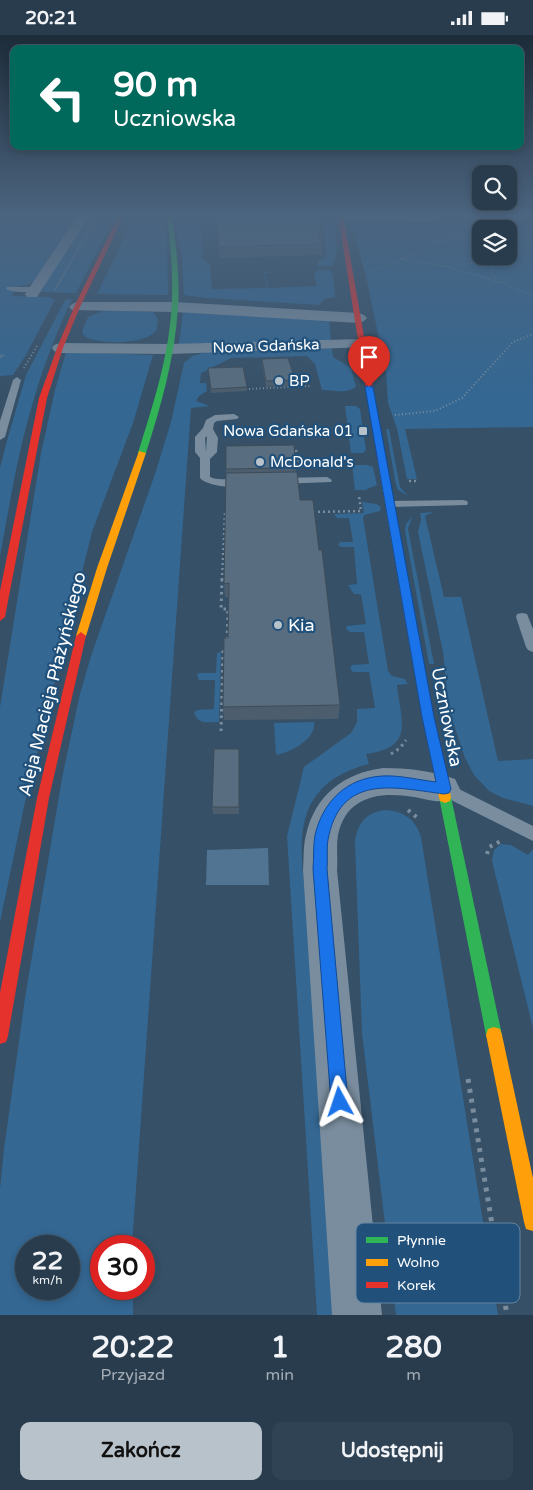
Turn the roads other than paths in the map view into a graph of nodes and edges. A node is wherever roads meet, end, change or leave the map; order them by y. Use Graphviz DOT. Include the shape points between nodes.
graph roads {
  1 [pos="44,275"];
  2 [pos="93,275"];
  3 [pos="175,275"];
  4 [pos="351,275"];
  5 [pos="10,289"];
  6 [pos="33,292"];
  7 [pos="77,307"];
  8 [pos="175,307"];
  9 [pos="359,318"];
  10 [pos="363,344"];
  11 [pos="60,348"];
  12 [pos="169,349"];
  13 [pos="17,381"];
  14 [pos="234,417"];
  15 [pos="0,437"];
  16 [pos="327,480"];
  17 [pos="271,481"];
  18 [pos="252,482"];
  19 [pos="463,503"];
  20 [pos="390,504"];
  21 [pos="0,617"];
  22 [pos="522,617"];
  23 [pos="533,647"];
  24 [pos="444,789"];
  25 [pos="533,835"];
  26 [pos="0,1036"];
  27 [pos="533,1222"];
  28 [pos="356,1303"];
  1 -- 6 [label="street"];
  2 -- 7 [label="main road"];
  3 -- 8 [label="main road, Aleja Macieja Płażyńskiego"];
  4 -- 9 [label="main road, Uczniowska"];
  5 -- 6 [label="lane"];
  7 -- 8 [label="street"];
  7 -- 11 [label="main road"];
  8 -- 9 [label="street, Nowa Gdańska"];
  8 -- 12 [label="main road, Aleja Macieja Płażyńskiego"];
  9 -- 10 [label="main road, Uczniowska"];
  10 -- 12 [label="street, Nowa Gdańska"];
  10 -- 20 [label="main road, Uczniowska"];
  11 -- 12 [label="street"];
  11 -- 21 [label="main road" via="43,398"];
  12 -- 26 [label="main road, Aleja Macieja Płażyńskiego" via="148,433 101,571 61,713 34,839"];
  13 -- 15 [label="lane"];
  14 -- 18 [label="lane" via="209,422 208,429 213,438 212,452 205,458 205,478 210,482"];
  16 -- 17 [label="lane"];
  19 -- 20 [label="lane"];
  20 -- 24 [label="main road, Uczniowska"];
  22 -- 23 [label="lane"];
  24 -- 25 [label="lane"];
  24 -- 27 [label="main road, Uczniowska"];
  24 -- 28 [label="street" via="384,781 352,789 328,816 321,845 321,879"];
}
